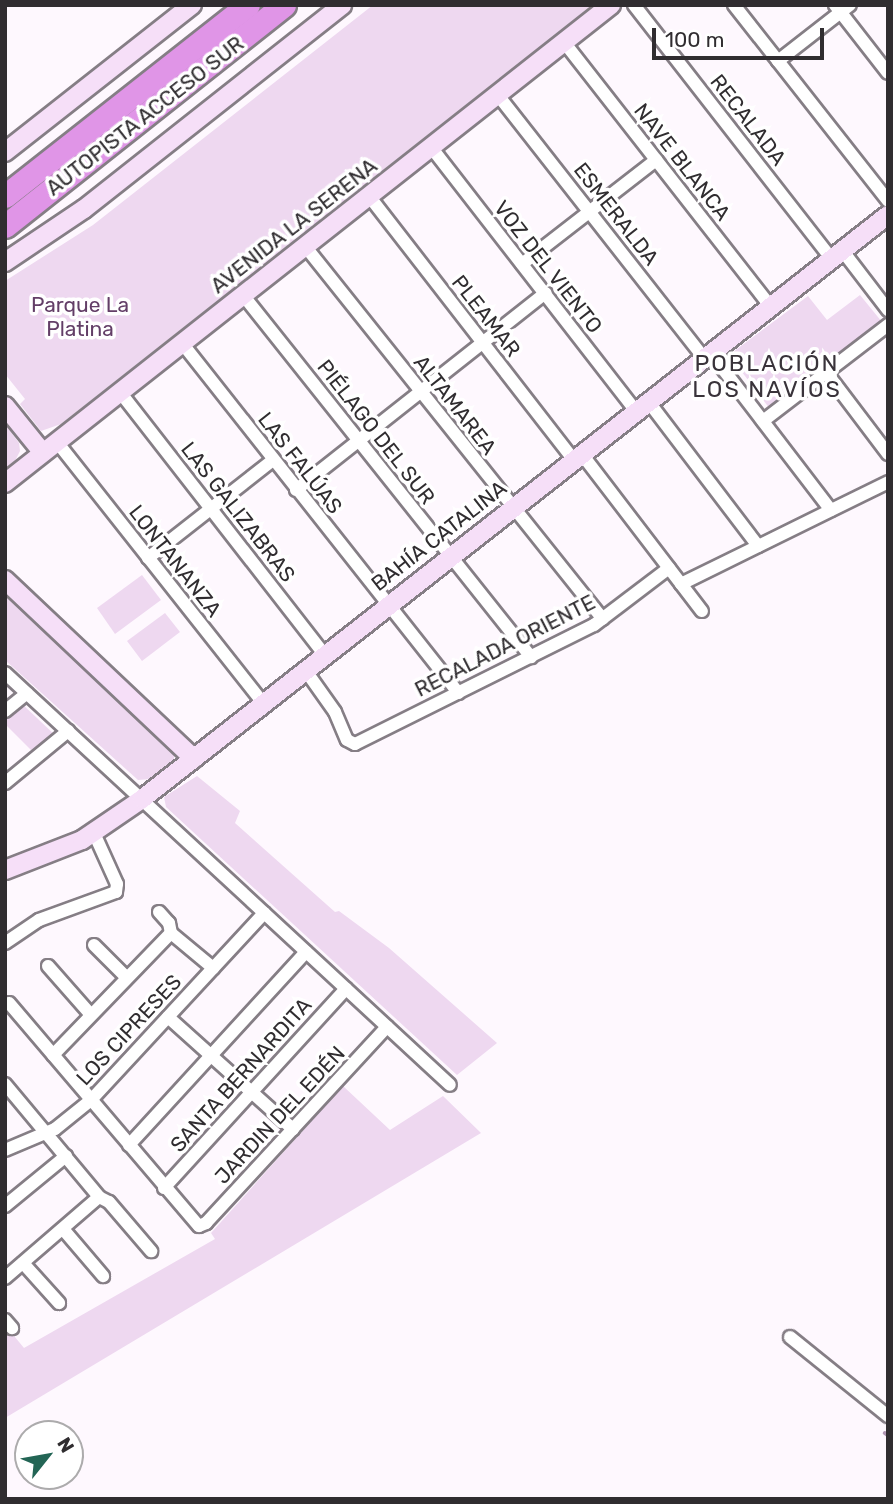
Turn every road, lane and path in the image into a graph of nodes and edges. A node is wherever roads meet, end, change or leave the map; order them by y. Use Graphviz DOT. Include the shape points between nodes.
graph roads {
  1 [pos="192,5"];
  2 [pos="248,5"];
  3 [pos="284,5"];
  4 [pos="342,5"];
  5 [pos="611,5"];
  6 [pos="634,5"];
  7 [pos="734,5"];
  8 [pos="842,8"];
  9 [pos="564,42"];
  10 [pos="778,61"];
  11 [pos="888,73"];
  12 [pos="498,94"];
  13 [pos="431,147"];
  14 [pos="5,152"];
  15 [pos="656,160"];
  16 [pos="5,196"];
  17 [pos="369,196"];
  18 [pos="888,201"];
  19 [pos="589,212"];
  20 [pos="888,215"];
  21 [pos="5,226"];
  22 [pos="305,246"];
  23 [pos="837,254"];
  24 [pos="5,262"];
  25 [pos="522,264"];
  26 [pos="545,293"];
  27 [pos="243,295"];
  28 [pos="770,306"];
  29 [pos="888,310"];
  30 [pos="888,325"];
  31 [pos="482,342"];
  32 [pos="182,343"];
  33 [pos="707,355"];
  34 [pos="826,372"];
  35 [pos="120,392"];
  36 [pos="420,392"];
  37 [pos="5,406"];
  38 [pos="642,406"];
  39 [pos="763,421"];
  40 [pos="358,441"];
  41 [pos="57,442"];
  42 [pos="43,453"];
  43 [pos="888,454"];
  44 [pos="578,456"];
  45 [pos="273,460"];
  46 [pos="888,482"];
  47 [pos="5,483"];
  48 [pos="296,490"];
  49 [pos="513,507"];
  50 [pos="211,509"];
  51 [pos="831,510"];
  52 [pos="758,546"];
  53 [pos="452,556"];
  54 [pos="148,558"];
  55 [pos="669,568"];
  56 [pos="5,580"];
  57 [pos="681,584"];
  58 [pos="389,605"];
  59 [pos="702,611"];
  60 [pos="603,620"];
  61 [pos="325,656"];
  62 [pos="531,657"];
  63 [pos="306,671"];
  64 [pos="5,673"];
  65 [pos="27,692"];
  66 [pos="458,693"];
  67 [pos="264,704"];
  68 [pos="5,711"];
  69 [pos="68,731"];
  70 [pos="194,759"];
  71 [pos="5,783"];
  72 [pos="142,799"];
  73 [pos="94,833"];
  74 [pos="5,870"];
  75 [pos="159,912"];
  76 [pos="264,913"];
  77 [pos="170,933"];
  78 [pos="5,943"];
  79 [pos="94,945"];
  80 [pos="306,952"];
  81 [pos="48,966"];
  82 [pos="213,968"];
  83 [pos="126,977"];
  84 [pos="346,989"];
  85 [pos="9,1003"];
  86 [pos="91,1015"];
  87 [pos="168,1017"];
  88 [pos="387,1027"];
  89 [pos="53,1055"];
  90 [pos="211,1055"];
  91 [pos="5,1084"];
  92 [pos="450,1085"];
  93 [pos="252,1092"];
  94 [pos="91,1100"];
  95 [pos="293,1129"];
  96 [pos="47,1133"];
  97 [pos="129,1145"];
  98 [pos="5,1150"];
  99 [pos="66,1156"];
  100 [pos="164,1188"];
  101 [pos="99,1197"];
  102 [pos="5,1206"];
  103 [pos="63,1229"];
  104 [pos="151,1251"];
  105 [pos="23,1263"];
  106 [pos="103,1276"];
  107 [pos="5,1278"];
  108 [pos="59,1303"];
  109 [pos="790,1337"];
  110 [pos="888,1416"];
  1 -- 14 [label="street"];
  2 -- 16 [label="highway, AUTOPISTA ACCESO SUR"];
  3 -- 21 [label="highway, AUTOPISTA ACCESO SUR"];
  4 -- 24 [label="street" via="75,216"];
  5 -- 9 [label="street, AVENIDA LA SERENA"];
  6 -- 23 [label="street, RECALADA"];
  7 -- 10 [label="street"];
  8 -- 10 [label="street"];
  8 -- 11 [label="street"];
  9 -- 12 [label="street, AVENIDA LA SERENA"];
  9 -- 15 [label="street, NAVE BLANCA"];
  10 -- 18 [label="street"];
  12 -- 13 [label="street, AVENIDA LA SERENA"];
  12 -- 19 [label="street, ESMERALDA"];
  13 -- 17 [label="street, AVENIDA LA SERENA"];
  13 -- 25 [label="street, VOZ DEL VIENTO"];
  15 -- 19 [label="street"];
  15 -- 28 [label="street, NAVE BLANCA"];
  17 -- 22 [label="street, AVENIDA LA SERENA"];
  17 -- 31 [label="street, PLEAMAR"];
  19 -- 25 [label="street"];
  19 -- 33 [label="street, ESMERALDA"];
  20 -- 23 [label="street, BAHÍA CATALINA"];
  22 -- 27 [label="street, AVENIDA LA SERENA"];
  22 -- 36 [label="street, ALTAMAREA"];
  23 -- 28 [label="street, BAHÍA CATALINA"];
  23 -- 29 [label="street, RECALADA"];
  25 -- 26 [label="street, VOZ DEL VIENTO"];
  26 -- 31 [label="street"];
  26 -- 38 [label="street, VOZ DEL VIENTO"];
  27 -- 32 [label="street, AVENIDA LA SERENA"];
  27 -- 40 [label="street, PIÉLAGO DEL SUR"];
  28 -- 33 [label="street, BAHÍA CATALINA"];
  30 -- 34 [label="street"];
  31 -- 36 [label="street"];
  31 -- 44 [label="street, PLEAMAR"];
  32 -- 35 [label="street, AVENIDA LA SERENA"];
  32 -- 45 [label="street, LAS FALÚAS"];
  33 -- 38 [label="street, BAHÍA CATALINA"];
  33 -- 39 [label="street, ESMERALDA"];
  34 -- 39 [label="street"];
  34 -- 43 [label="street"];
  35 -- 41 [label="street, AVENIDA LA SERENA"];
  35 -- 50 [label="street, LAS GALIZABRAS"];
  36 -- 40 [label="street"];
  36 -- 49 [label="street, ALTAMAREA"];
  37 -- 42 [label="street"];
  38 -- 44 [label="street, BAHÍA CATALINA"];
  38 -- 52 [label="street, VOZ DEL VIENTO"];
  39 -- 51 [label="street, ESMERALDA"];
  40 -- 48 [label="street"];
  40 -- 53 [label="street, PIÉLAGO DEL SUR"];
  41 -- 42 [label="street, AVENIDA LA SERENA"];
  41 -- 54 [label="street, LONTANANZA"];
  42 -- 47 [label="street, AVENIDA LA SERENA"];
  44 -- 49 [label="street, BAHÍA CATALINA"];
  44 -- 55 [label="street, PLEAMAR"];
  45 -- 48 [label="street, LAS FALÚAS"];
  45 -- 50 [label="street"];
  46 -- 51 [label="street"];
  48 -- 58 [label="street, LAS FALÚAS"];
  49 -- 53 [label="street, BAHÍA CATALINA"];
  49 -- 60 [label="street, ALTAMAREA"];
  50 -- 54 [label="street"];
  50 -- 61 [label="street, LAS GALIZABRAS"];
  51 -- 52 [label="street"];
  52 -- 57 [label="street"];
  53 -- 58 [label="street, BAHÍA CATALINA"];
  53 -- 62 [label="street, PIÉLAGO DEL SUR"];
  54 -- 67 [label="street, LONTANANZA"];
  55 -- 57 [label="street, PLEAMAR"];
  55 -- 60 [label="street, RECALADA ORIENTE"];
  56 -- 70 [label="street"];
  57 -- 59 [label="street, PLEAMAR"];
  58 -- 61 [label="street, BAHÍA CATALINA"];
  58 -- 66 [label="street, LAS FALÚAS"];
  60 -- 62 [label="street, RECALADA ORIENTE"];
  61 -- 63 [label="street, BAHÍA CATALINA"];
  62 -- 66 [label="street, RECALADA ORIENTE"];
  63 -- 66 [label="street, RECALADA ORIENTE" via="351,743"];
  63 -- 67 [label="street, BAHÍA CATALINA"];
  64 -- 65 [label="street"];
  65 -- 68 [label="street"];
  65 -- 69 [label="street"];
  67 -- 70 [label="street, BAHÍA CATALINA"];
  69 -- 71 [label="street"];
  69 -- 72 [label="street"];
  70 -- 72 [label="street, BAHÍA CATALINA"];
  72 -- 73 [label="street, BAHÍA CATALINA"];
  72 -- 76 [label="street"];
  73 -- 74 [label="street, BAHÍA CATALINA"];
  73 -- 78 [label="street" via="117,890 38,920"];
  75 -- 77 [label="street" via="169,923"];
  76 -- 80 [label="street"];
  76 -- 82 [label="street, LOS CIPRESES"];
  77 -- 82 [label="street"];
  77 -- 83 [label="street"];
  79 -- 83 [label="street"];
  80 -- 84 [label="street"];
  80 -- 90 [label="street"];
  81 -- 86 [label="street"];
  82 -- 87 [label="street, LOS CIPRESES"];
  83 -- 86 [label="street"];
  84 -- 88 [label="street"];
  84 -- 93 [label="street, SANTA BERNARDITA"];
  85 -- 89 [label="street"];
  86 -- 89 [label="street"];
  87 -- 90 [label="street"];
  87 -- 94 [label="street, LOS CIPRESES"];
  88 -- 92 [label="street"];
  88 -- 95 [label="street, JARDIN DEL EDÉN"];
  89 -- 94 [label="street"];
  90 -- 93 [label="street"];
  90 -- 97 [label="street"];
  91 -- 96 [label="street"];
  93 -- 95 [label="street"];
  93 -- 100 [label="street, SANTA BERNARDITA"];
  94 -- 96 [label="street, LOS CIPRESES"];
  94 -- 97 [label="street"];
  95 -- 100 [label="street, JARDIN DEL EDÉN" via="206,1223 199,1226"];
  96 -- 98 [label="street, LOS CIPRESES"];
  96 -- 99 [label="street"];
  97 -- 100 [label="street"];
  99 -- 101 [label="street"];
  99 -- 102 [label="street"];
  101 -- 103 [label="street"];
  101 -- 104 [label="street" via="109,1202"];
  103 -- 105 [label="street"];
  103 -- 106 [label="street"];
  105 -- 107 [label="street"];
  105 -- 108 [label="street"];
  109 -- 110 [label="street"];
}
